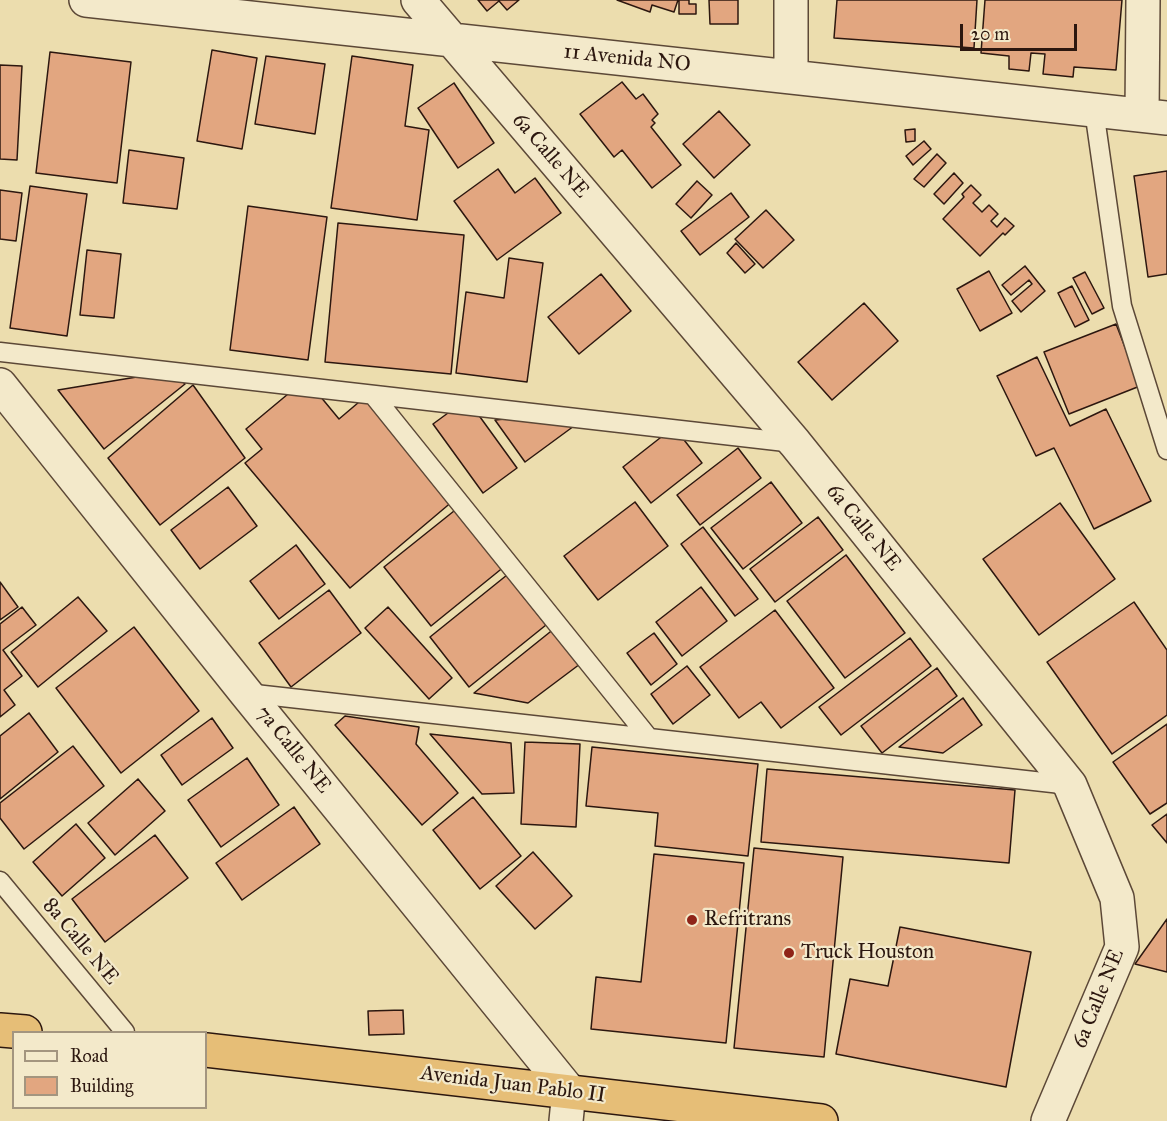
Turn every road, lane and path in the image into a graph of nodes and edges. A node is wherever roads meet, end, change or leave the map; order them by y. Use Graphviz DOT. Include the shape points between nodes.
graph roads {
  1 [pos="86,0"];
  2 [pos="418,0"];
  3 [pos="791,0"];
  4 [pos="1143,0"];
  5 [pos="451,40"];
  6 [pos="791,77"];
  7 [pos="1094,110"];
  8 [pos="1155,117"];
  9 [pos="0,352"];
  10 [pos="0,385"];
  11 [pos="373,395"];
  12 [pos="795,443"];
  13 [pos="1167,450"];
  14 [pos="246,693"];
  15 [pos="649,738"];
  16 [pos="1070,785"];
  17 [pos="0,880"];
  18 [pos="124,1031"];
  19 [pos="207,1050"];
  20 [pos="567,1106"];
  21 [pos="820,1121"];
  22 [pos="1048,1121"];
  1 -- 5 [label="street, 11 Avenida NO"];
  2 -- 5 [label="street, 6a Calle NE"];
  3 -- 6 [label="street"];
  4 -- 8 [label="street"];
  5 -- 6 [label="street, 11 Avenida NO"];
  5 -- 12 [label="street, 6a Calle NE"];
  6 -- 7 [label="street, 11 Avenida NO"];
  7 -- 8 [label="street, 11 Avenida NO"];
  7 -- 13 [label="lane" via="1122,306"];
  9 -- 11 [label="lane"];
  10 -- 14 [label="street, 7a Calle NE"];
  11 -- 12 [label="lane"];
  11 -- 15 [label="lane"];
  12 -- 16 [label="street, 6a Calle NE"];
  14 -- 15 [label="lane"];
  14 -- 20 [label="street, 7a Calle NE"];
  15 -- 16 [label="lane"];
  16 -- 22 [label="street, 6a Calle NE" via="1117,898 1122,947"];
  17 -- 18 [label="lane, 8a Calle NE"];
  19 -- 20 [label="highway, Avenida Juan Pablo II"];
  20 -- 21 [label="highway, Avenida Juan Pablo II"];
}
